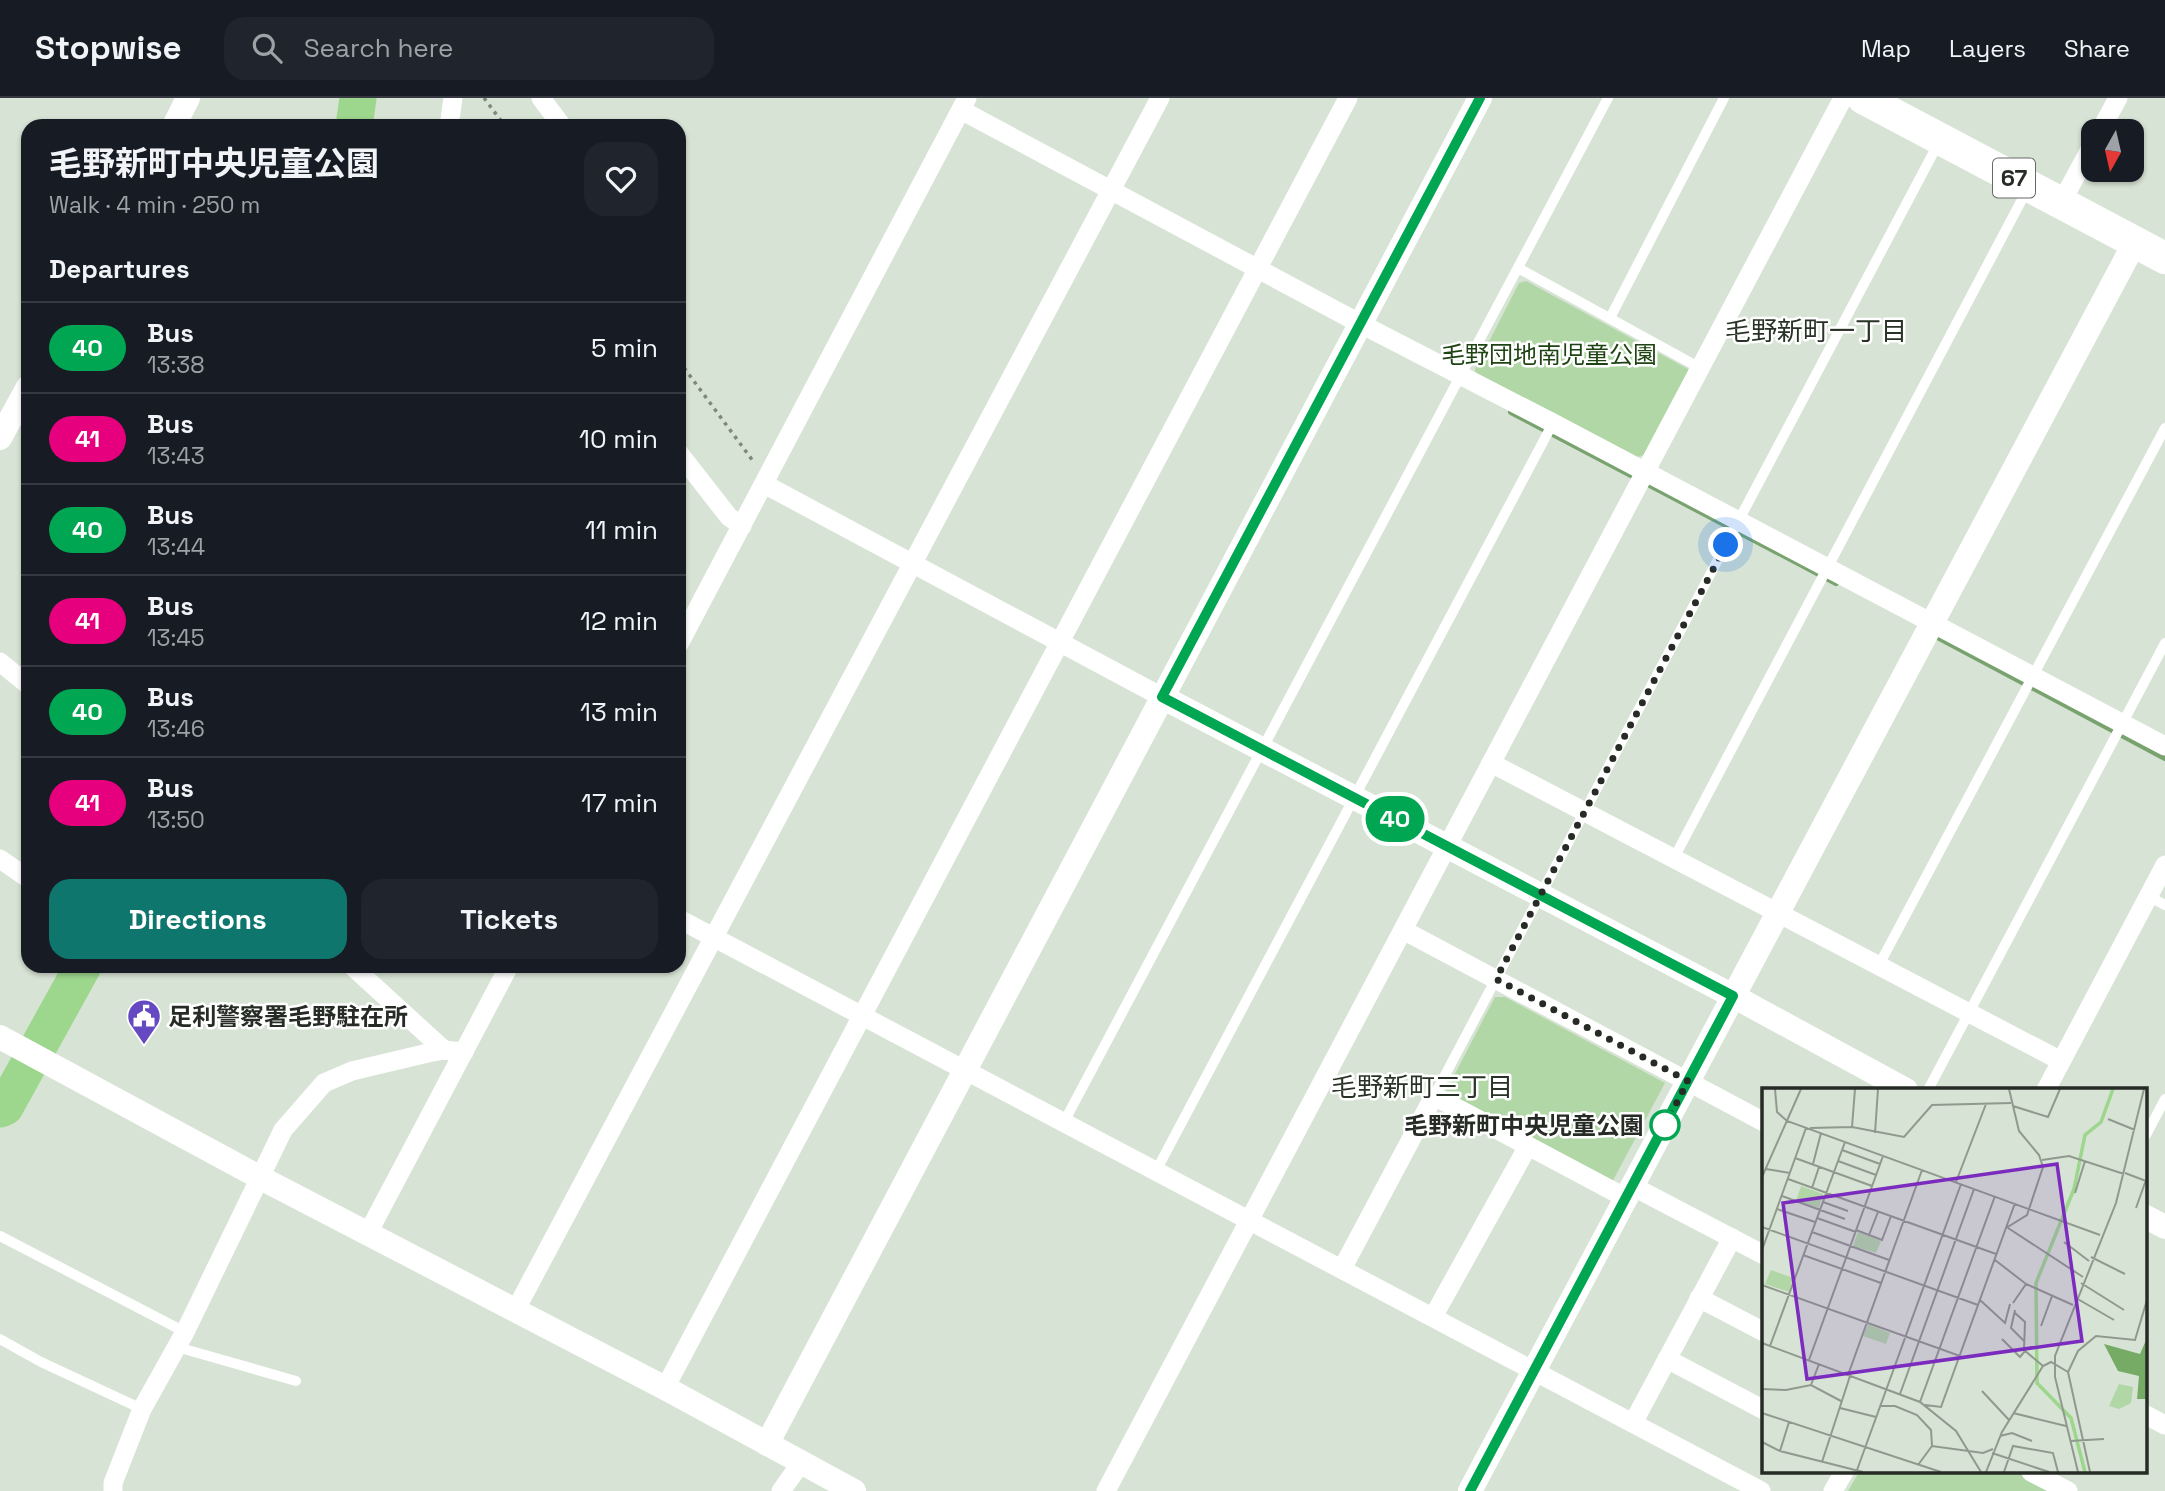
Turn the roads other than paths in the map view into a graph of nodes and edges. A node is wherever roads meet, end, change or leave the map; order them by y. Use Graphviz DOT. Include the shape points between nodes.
graph roads {
  1 [pos="188,98"];
  2 [pos="453,98"];
  3 [pos="541,98"];
  4 [pos="1160,98"];
  5 [pos="1348,98"];
  6 [pos="1480,98"];
  7 [pos="1608,98"];
  8 [pos="1724,98"];
  9 [pos="1843,98"];
  10 [pos="1863,98"];
  11 [pos="2118,98"];
  12 [pos="964,104"];
  13 [pos="178,119"];
  14 [pos="450,119"];
  15 [pos="557,119"];
  16 [pos="2107,119"];
  17 [pos="1941,139"];
  18 [pos="2081,166"];
  19 [pos="2030,187"];
  20 [pos="1111,190"];
  21 [pos="2061,203"];
  22 [pos="2135,242"];
  23 [pos="2165,258"];
  24 [pos="1517,268"];
  25 [pos="1258,269"];
  26 [pos="1610,318"];
  27 [pos="1359,323"];
  28 [pos="1700,368"];
  29 [pos="1462,375"];
  30 [pos="21,400"];
  31 [pos="1553,423"];
  32 [pos="2165,428"];
  33 [pos="0,438"];
  34 [pos="686,462"];
  35 [pos="1645,471"];
  36 [pos="765,482"];
  37 [pos="1739,521"];
  38 [pos="742,526"];
  39 [pos="912,563"];
  40 [pos="1828,568"];
  41 [pos="1931,623"];
  42 [pos="686,631"];
  43 [pos="1060,643"];
  44 [pos="2165,643"];
  45 [pos="0,662"];
  46 [pos="2034,677"];
  47 [pos="21,679"];
  48 [pos="1162,697"];
  49 [pos="2122,724"];
  50 [pos="2165,746"];
  51 [pos="1262,750"];
  52 [pos="1492,762"];
  53 [pos="1354,798"];
  54 [pos="1585,811"];
  55 [pos="1447,847"];
  56 [pos="1675,858"];
  57 [pos="0,859"];
  58 [pos="2165,865"];
  59 [pos="21,874"];
  60 [pos="1540,895"];
  61 [pos="2157,901"];
  62 [pos="1778,912"];
  63 [pos="686,923"];
  64 [pos="1403,930"];
  65 [pos="713,937"];
  66 [pos="1879,965"];
  67 [pos="360,973"];
  68 [pos="504,973"];
  69 [pos="1496,979"];
  70 [pos="1733,996"];
  71 [pos="1969,1013"];
  72 [pos="862,1016"];
  73 [pos="0,1037"];
  74 [pos="454,1051"];
  75 [pos="2061,1061"];
  76 [pos="966,1071"];
  77 [pos="1688,1081"];
  78 [pos="1902,1088"];
  79 [pos="1929,1088"];
  80 [pos="2047,1088"];
  81 [pos="1434,1096"];
  82 [pos="2165,1099"];
  83 [pos="1762,1121"];
  84 [pos="1064,1122"];
  85 [pos="2148,1131"];
  86 [pos="1528,1146"];
  87 [pos="1156,1171"];
  88 [pos="259,1177"];
  89 [pos="1629,1192"];
  90 [pos="2148,1218"];
  91 [pos="1249,1221"];
  92 [pos="2165,1227"];
  93 [pos="368,1233"];
  94 [pos="0,1236"];
  95 [pos="1732,1238"];
  96 [pos="1762,1254"];
  97 [pos="1342,1269"];
  98 [pos="1699,1298"];
  99 [pos="514,1311"];
  100 [pos="1433,1317"];
  101 [pos="1762,1331"];
  102 [pos="0,1339"];
  103 [pos="181,1340"];
  104 [pos="1667,1359"];
  105 [pos="1534,1371"];
  106 [pos="296,1381"];
  107 [pos="666,1388"];
  108 [pos="142,1409"];
  109 [pos="1762,1409"];
  110 [pos="2148,1416"];
  111 [pos="1633,1423"];
  112 [pos="2165,1425"];
  113 [pos="766,1444"];
  114 [pos="801,1463"];
  115 [pos="1843,1474"];
  116 [pos="2035,1474"];
  117 [pos="113,1491"];
  118 [pos="780,1491"];
  119 [pos="854,1491"];
  120 [pos="1106,1491"];
  121 [pos="1470,1491"];
  122 [pos="1761,1491"];
  123 [pos="1833,1491"];
  124 [pos="2068,1491"];
  1 -- 13 [label="street"];
  2 -- 14 [label="street"];
  3 -- 15 [label="street"];
  4 -- 20 [label="street"];
  5 -- 25 [label="street"];
  6 -- 27 [label="street"];
  7 -- 24 [label="lane"];
  8 -- 26 [label="lane"];
  9 -- 28 [label="street"];
  10 -- 17 [label="main road, 67"];
  11 -- 16 [label="street"];
  12 -- 20 [label="street"];
  12 -- 36 [label="street"];
  17 -- 19 [label="main road, 67"];
  17 -- 37 [label="lane"];
  18 -- 21 [label="street"];
  19 -- 21 [label="main road, 67"];
  19 -- 40 [label="lane"];
  20 -- 25 [label="street"];
  20 -- 39 [label="street"];
  21 -- 22 [label="main road, 67"];
  22 -- 23 [label="main road, 67"];
  22 -- 41 [label="street"];
  24 -- 26 [label="lane"];
  24 -- 29 [label="lane"];
  25 -- 27 [label="street"];
  25 -- 43 [label="street"];
  26 -- 28 [label="lane"];
  27 -- 29 [label="street"];
  27 -- 48 [label="street"];
  28 -- 35 [label="street"];
  29 -- 31 [label="street"];
  29 -- 51 [label="lane"];
  30 -- 33 [label="street"];
  31 -- 35 [label="street"];
  31 -- 53 [label="lane"];
  32 -- 46 [label="lane"];
  34 -- 38 [label="street" via="729,517"];
  35 -- 37 [label="street"];
  35 -- 52 [label="street"];
  36 -- 38 [label="street"];
  36 -- 39 [label="street"];
  37 -- 40 [label="street"];
  37 -- 54 [label="lane"];
  38 -- 42 [label="street"];
  39 -- 43 [label="street"];
  39 -- 65 [label="street"];
  40 -- 41 [label="street"];
  40 -- 56 [label="lane"];
  41 -- 46 [label="street"];
  41 -- 62 [label="street"];
  43 -- 48 [label="street"];
  43 -- 72 [label="street"];
  44 -- 49 [label="lane"];
  45 -- 47 [label="street"];
  46 -- 49 [label="street"];
  46 -- 66 [label="lane"];
  48 -- 51 [label="street"];
  48 -- 76 [label="street"];
  49 -- 50 [label="street"];
  49 -- 71 [label="lane"];
  51 -- 53 [label="street"];
  51 -- 84 [label="lane"];
  52 -- 54 [label="street"];
  52 -- 55 [label="street"];
  53 -- 55 [label="street"];
  53 -- 87 [label="lane"];
  54 -- 56 [label="street"];
  54 -- 60 [label="lane"];
  55 -- 60 [label="street"];
  55 -- 64 [label="street"];
  56 -- 62 [label="street"];
  57 -- 59 [label="street"];
  58 -- 61 [label="street"];
  60 -- 69 [label="lane"];
  60 -- 70 [label="street"];
  61 -- 75 [label="street"];
  62 -- 66 [label="street"];
  62 -- 70 [label="street"];
  63 -- 65 [label="street"];
  64 -- 69 [label="street"];
  64 -- 91 [label="street"];
  65 -- 72 [label="street"];
  65 -- 99 [label="street"];
  66 -- 71 [label="street"];
  67 -- 74 [label="street"];
  68 -- 74 [label="street"];
  69 -- 77 [label="street"];
  69 -- 81 [label="lane"];
  70 -- 77 [label="street"];
  70 -- 78 [label="street"];
  71 -- 75 [label="street"];
  71 -- 79 [label="lane"];
  72 -- 76 [label="street"];
  72 -- 107 [label="street"];
  73 -- 88 [label="street"];
  74 -- 88 [label="street" via="352,1071 324,1083 283,1130"];
  74 -- 93 [label="street"];
  75 -- 80 [label="street"];
  76 -- 84 [label="street"];
  76 -- 113 [label="street"];
  77 -- 83 [label="street"];
  77 -- 89 [label="street"];
  81 -- 86 [label="street"];
  81 -- 97 [label="street"];
  82 -- 85 [label="lane"];
  84 -- 87 [label="street"];
  86 -- 89 [label="street"];
  86 -- 100 [label="street"];
  87 -- 91 [label="street"];
  88 -- 93 [label="street"];
  88 -- 103 [label="street"];
  89 -- 95 [label="street"];
  89 -- 105 [label="street"];
  90 -- 92 [label="street"];
  91 -- 97 [label="street"];
  91 -- 120 [label="street"];
  93 -- 99 [label="street"];
  94 -- 103 [label="lane"];
  95 -- 96 [label="street"];
  95 -- 98 [label="street"];
  97 -- 100 [label="street"];
  98 -- 101 [label="street"];
  98 -- 104 [label="street"];
  99 -- 107 [label="street"];
  100 -- 105 [label="street"];
  102 -- 108 [label="lane"];
  103 -- 106 [label="lane"];
  103 -- 108 [label="street"];
  104 -- 109 [label="street"];
  104 -- 111 [label="street"];
  105 -- 111 [label="street"];
  105 -- 121 [label="street"];
  107 -- 113 [label="street"];
  108 -- 117 [label="street"];
  110 -- 112 [label="street"];
  111 -- 122 [label="street"];
  113 -- 114 [label="street"];
  114 -- 118 [label="street"];
  114 -- 119 [label="street"];
  115 -- 123 [label="street"];
  116 -- 124 [label="street"];
}
